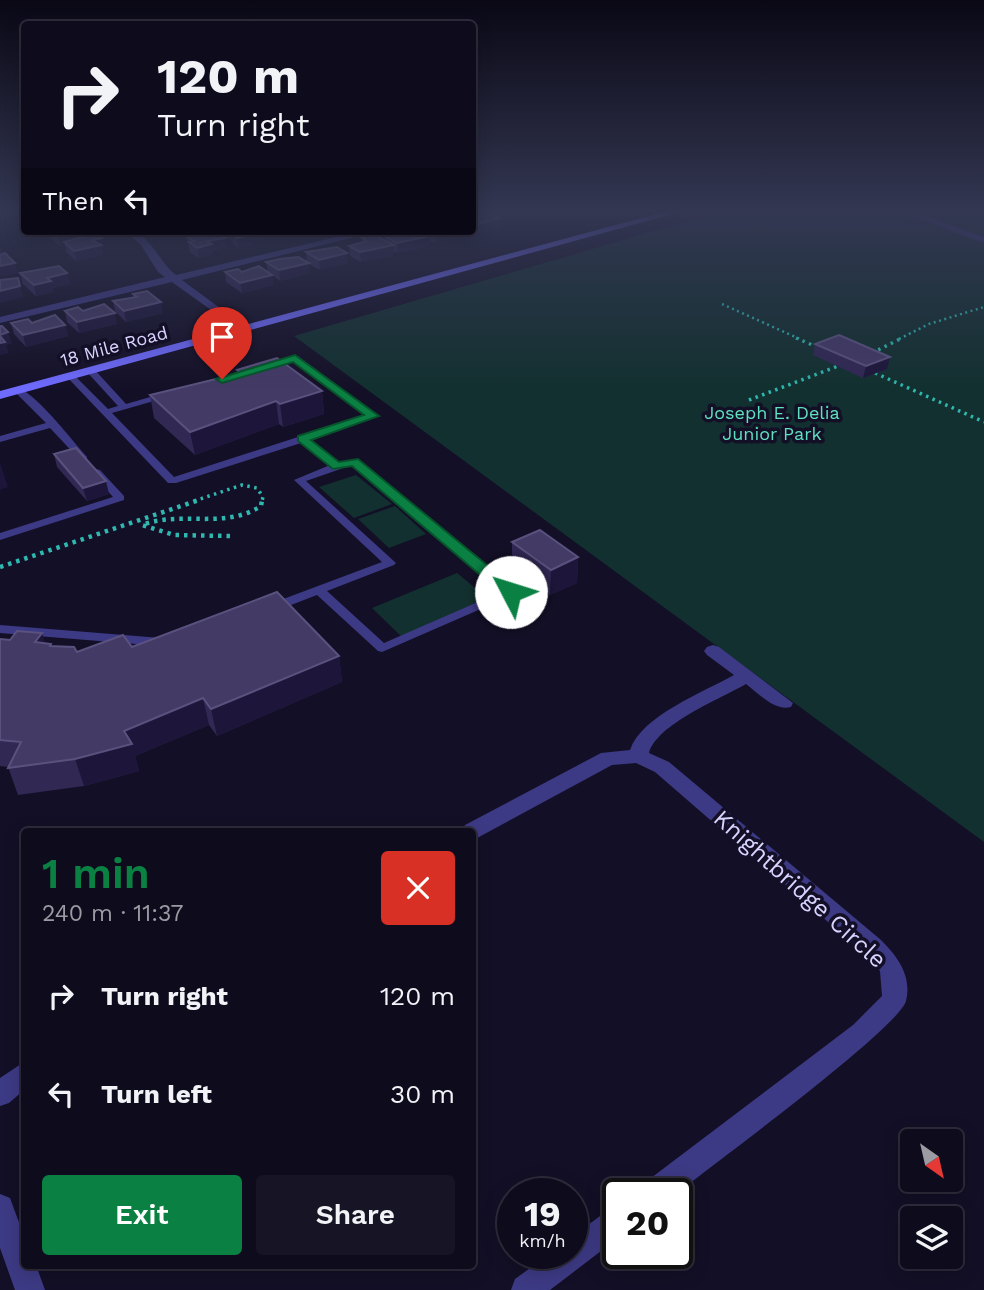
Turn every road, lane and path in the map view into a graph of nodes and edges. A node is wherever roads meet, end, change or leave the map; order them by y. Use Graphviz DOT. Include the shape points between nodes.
graph roads {
  1 [pos="163,270"];
  2 [pos="207,270"];
  3 [pos="462,270"];
  4 [pos="172,279"];
  5 [pos="722,304"];
  6 [pos="984,307"];
  7 [pos="0,320"];
  8 [pos="243,330"];
  9 [pos="824,351"];
  10 [pos="862,358"];
  11 [pos="838,366"];
  12 [pos="91,371"];
  13 [pos="875,373"];
  14 [pos="70,376"];
  15 [pos="18,390"];
  16 [pos="0,395"];
  17 [pos="749,400"];
  18 [pos="124,407"];
  19 [pos="106,412"];
  20 [pos="984,422"];
  21 [pos="53,424"];
  22 [pos="0,439"];
  23 [pos="302,439"];
  24 [pos="337,466"];
  25 [pos="230,536"];
  26 [pos="0,537"];
  27 [pos="0,567"];
  28 [pos="319,590"];
  29 [pos="256,614"];
  30 [pos="0,629"];
  31 [pos="168,643"];
  32 [pos="713,651"];
  33 [pos="747,676"];
  34 [pos="784,703"];
  35 [pos="638,756"];
  36 [pos="476,829"];
  37 [pos="21,1076"];
  38 [pos="0,1094"];
  39 [pos="674,1178"];
  40 [pos="0,1208"];
  41 [pos="602,1232"];
  42 [pos="21,1265"];
  43 [pos="22,1269"];
  44 [pos="30,1290"];
  45 [pos="526,1290"];
  1 -- 4 [label="street"];
  2 -- 4 [label="street"];
  3 -- 8 [label="main road, 18 Mile Road"];
  4 -- 7 [label="street"];
  4 -- 8 [label="street"];
  5 -- 9 [label="path"];
  6 -- 10 [label="path" via="929,324"];
  8 -- 12 [label="main road, 18 Mile Road"];
  11 -- 17 [label="path"];
  12 -- 14 [label="main road, 18 Mile Road"];
  12 -- 18 [label="lane"];
  13 -- 20 [label="path"];
  14 -- 15 [label="main road, 18 Mile Road"];
  14 -- 19 [label="lane"];
  15 -- 16 [label="main road, 18 Mile Road"];
  15 -- 21 [label="lane"];
  18 -- 19 [label="lane"];
  18 -- 23 [label="lane" via="295,358 373,416"];
  19 -- 23 [label="lane" via="172,481"];
  21 -- 22 [label="lane"];
  21 -- 26 [label="lane" via="120,498"];
  23 -- 24 [label="lane"];
  24 -- 28 [label="lane" via="299,480 390,563"];
  24 -- 28 [label="lane" via="354,461 511,592 382,648"];
  25 -- 27 [label="path" via="158,533 142,524 177,517 230,519 246,515 261,506 263,497 257,488 242,485"];
  28 -- 29 [label="lane"];
  30 -- 31 [label="lane"];
  32 -- 33 [label="street"];
  33 -- 34 [label="street"];
  33 -- 35 [label="street" via="670,718 643,740"];
  35 -- 36 [label="street" via="608,758"];
  35 -- 39 [label="street, Knightbridge Circle" via="662,767 892,967 894,1000 862,1033"];
  37 -- 38 [label="street"];
  40 -- 42 [label="street"];
  41 -- 45 [label="street"];
  43 -- 44 [label="street"];
}
